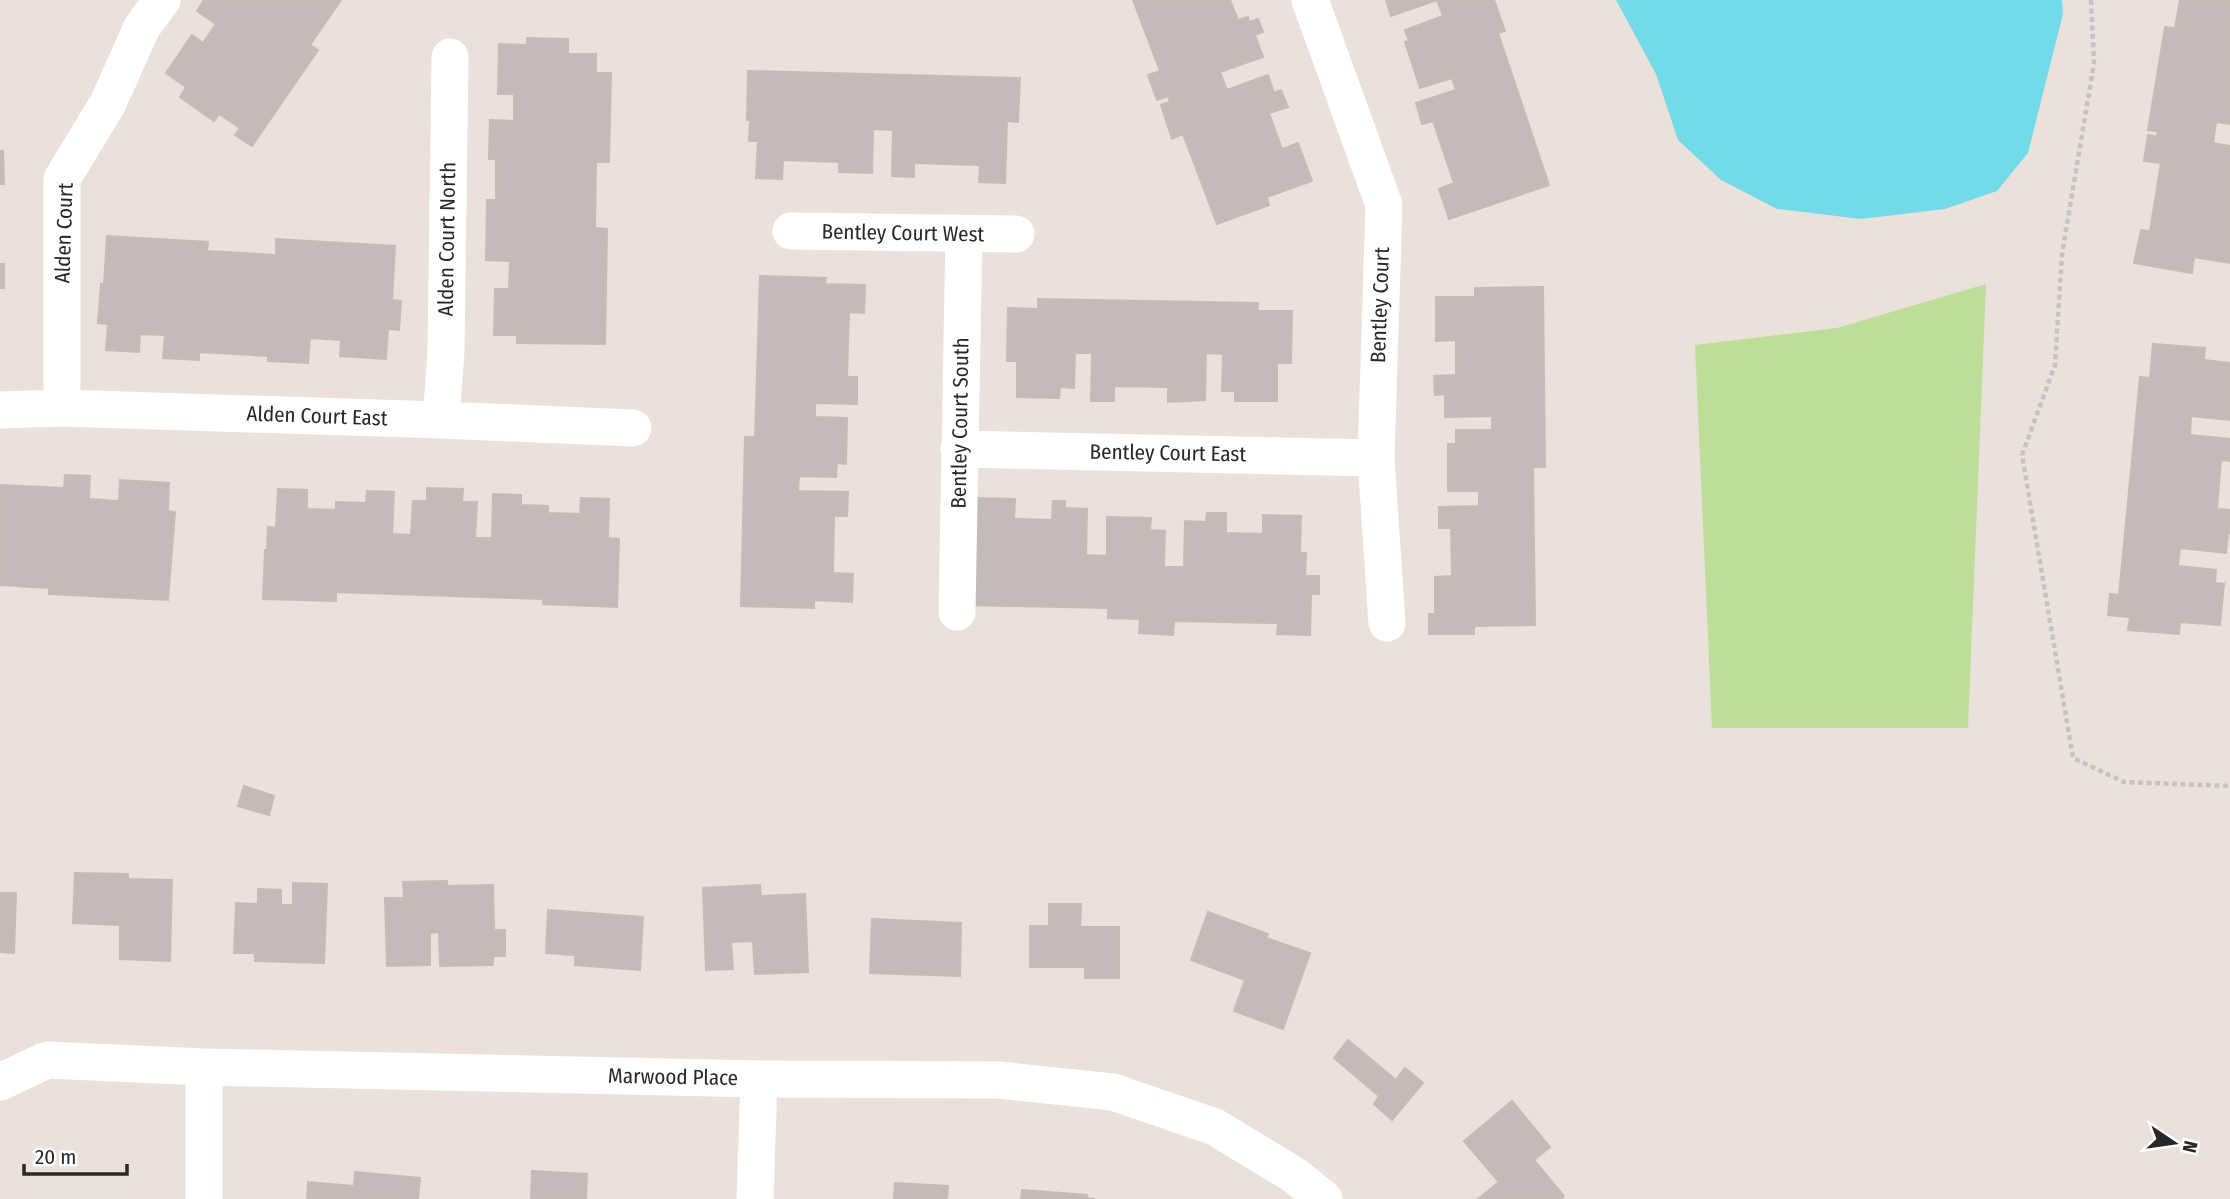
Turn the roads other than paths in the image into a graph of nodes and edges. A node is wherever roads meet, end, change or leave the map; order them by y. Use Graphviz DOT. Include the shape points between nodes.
graph roads {
  1 [pos="162,0"];
  2 [pos="1310,0"];
  3 [pos="450,57"];
  4 [pos="790,232"];
  5 [pos="964,234"];
  6 [pos="1016,234"];
  7 [pos="62,408"];
  8 [pos="0,410"];
  9 [pos="441,420"];
  10 [pos="633,428"];
  11 [pos="959,449"];
  12 [pos="1376,458"];
  13 [pos="957,612"];
  14 [pos="1387,623"];
  15 [pos="204,1067"];
  16 [pos="759,1079"];
  17 [pos="0,1083"];
  18 [pos="204,1199"];
  19 [pos="755,1199"];
  20 [pos="1324,1199"];
  1 -- 7 [label="street, Alden Court" via="142,27 108,103 62,179"];
  2 -- 12 [label="street, Bentley Court" via="1384,205"];
  3 -- 9 [label="street, Alden Court North"];
  4 -- 5 [label="street, Bentley Court West"];
  5 -- 6 [label="street, Bentley Court West"];
  5 -- 11 [label="street, Bentley Court South"];
  7 -- 8 [label="street, Alden Court East"];
  7 -- 9 [label="street, Alden Court East"];
  9 -- 10 [label="street, Alden Court East"];
  11 -- 12 [label="street, Bentley Court East"];
  11 -- 13 [label="street, Bentley Court South"];
  12 -- 14 [label="street, Bentley Court"];
  15 -- 16 [label="street, Marwood Place"];
  15 -- 17 [label="street, Marwood Place" via="47,1060"];
  15 -- 18 [label="street"];
  16 -- 19 [label="street"];
  16 -- 20 [label="street, Marwood Place" via="999,1080 1113,1092 1215,1126"];
}
